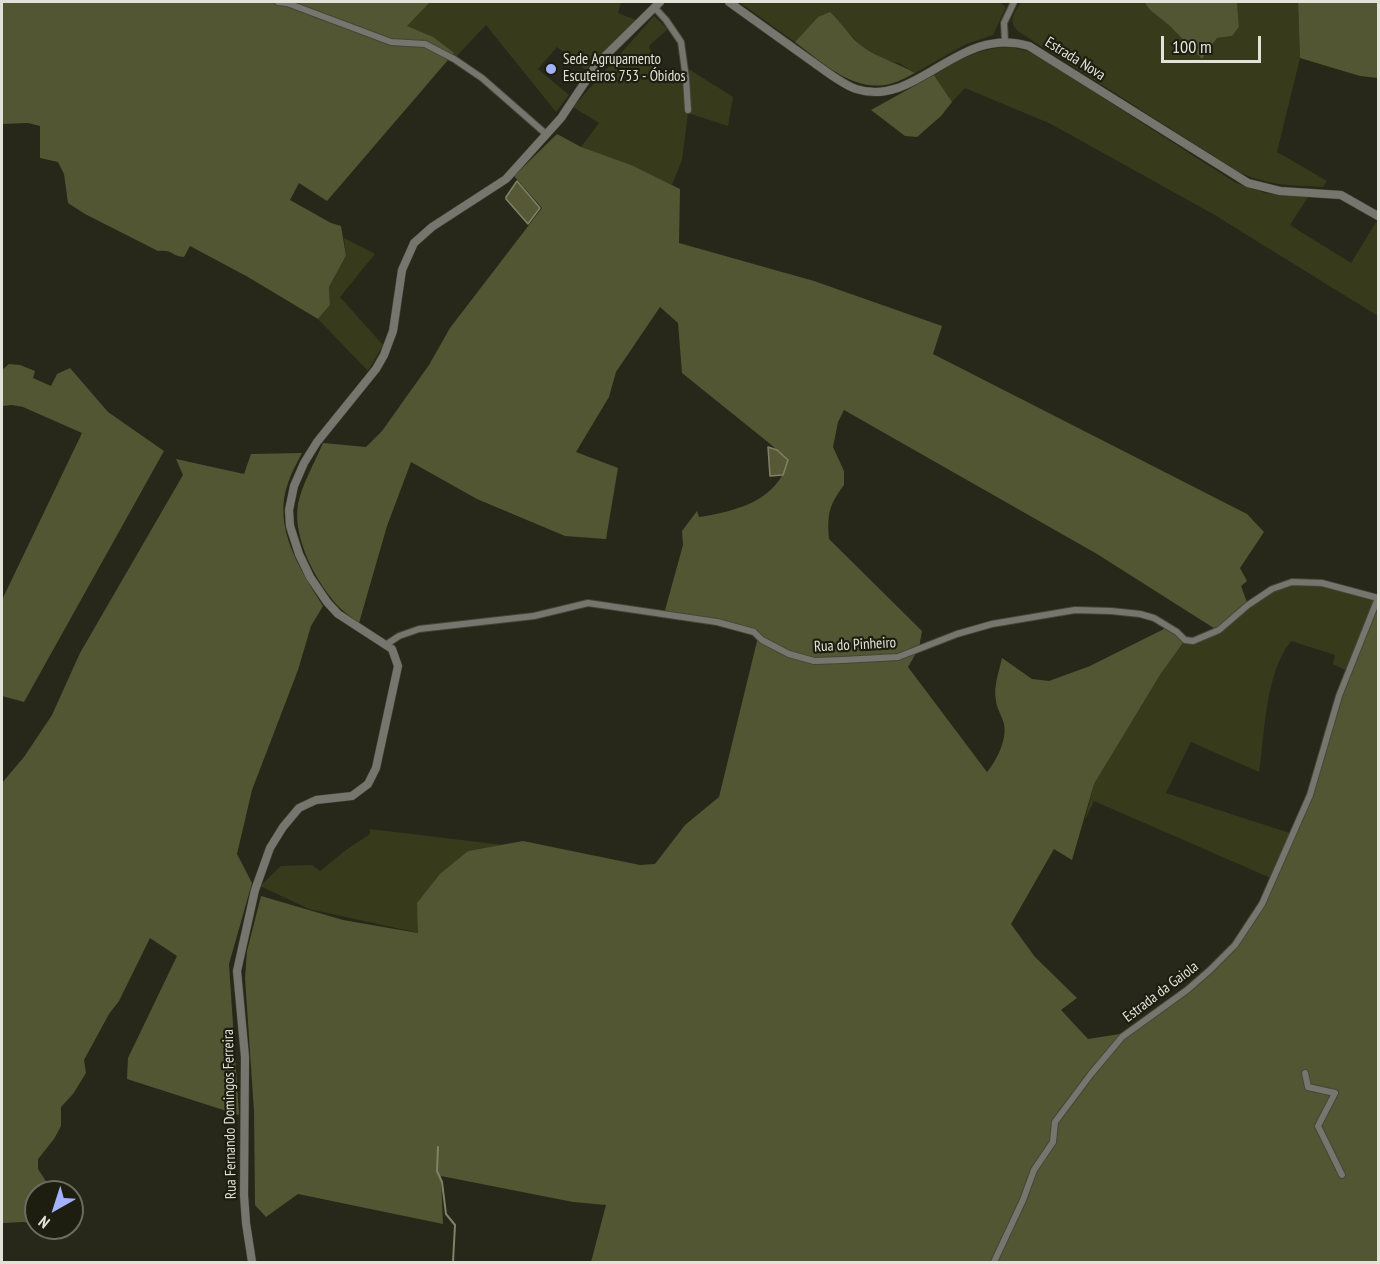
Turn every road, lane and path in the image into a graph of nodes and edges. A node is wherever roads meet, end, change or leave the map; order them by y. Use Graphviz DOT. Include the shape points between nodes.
graph roads {
  1 [pos="278,2"];
  2 [pos="729,2"];
  3 [pos="1014,2"];
  4 [pos="657,5"];
  5 [pos="1005,41"];
  6 [pos="688,110"];
  7 [pos="546,134"];
  8 [pos="1378,216"];
  9 [pos="1378,598"];
  10 [pos="387,644"];
  11 [pos="1305,1073"];
  12 [pos="1342,1175"];
  13 [pos="252,1263"];
  14 [pos="994,1263"];
  1 -- 7 [label="street" via="391,42 425,44 482,78"];
  2 -- 5 [label="street, Estrada Nova" via="848,86 869,92 900,87 966,51"];
  3 -- 5 [label="street" via="1004,23"];
  4 -- 6 [label="street" via="681,42"];
  4 -- 7 [label="street" via="597,64"];
  5 -- 8 [label="street, Estrada Nova" via="1044,54 1248,183 1280,191 1341,195"];
  7 -- 10 [label="street" via="499,184 414,243 404,264 393,331 384,355 316,442 294,486 290,525 310,577 338,614"];
  9 -- 10 [label="street, Rua do Pinheiro" via="1322,583 1292,582 1264,594 1219,630 1193,641 1140,614 1075,610 992,624 898,657 843,660 814,661 789,654 754,632 717,622 588,603 534,616 419,629"];
  9 -- 14 [label="street, Estrada da Gaiola" via="1339,696 1310,795 1262,904 1235,945 1210,970 1122,1037 1055,1122 1053,1142 1034,1170"];
  10 -- 13 [label="street, Rua Fernando Domingos Ferreira" via="396,654 398,672 371,780 352,796 304,804 288,820 262,865 238,958 245,1057 244,1195"];
  11 -- 12 [label="street" via="1308,1087 1335,1093 1318,1126"];
}
